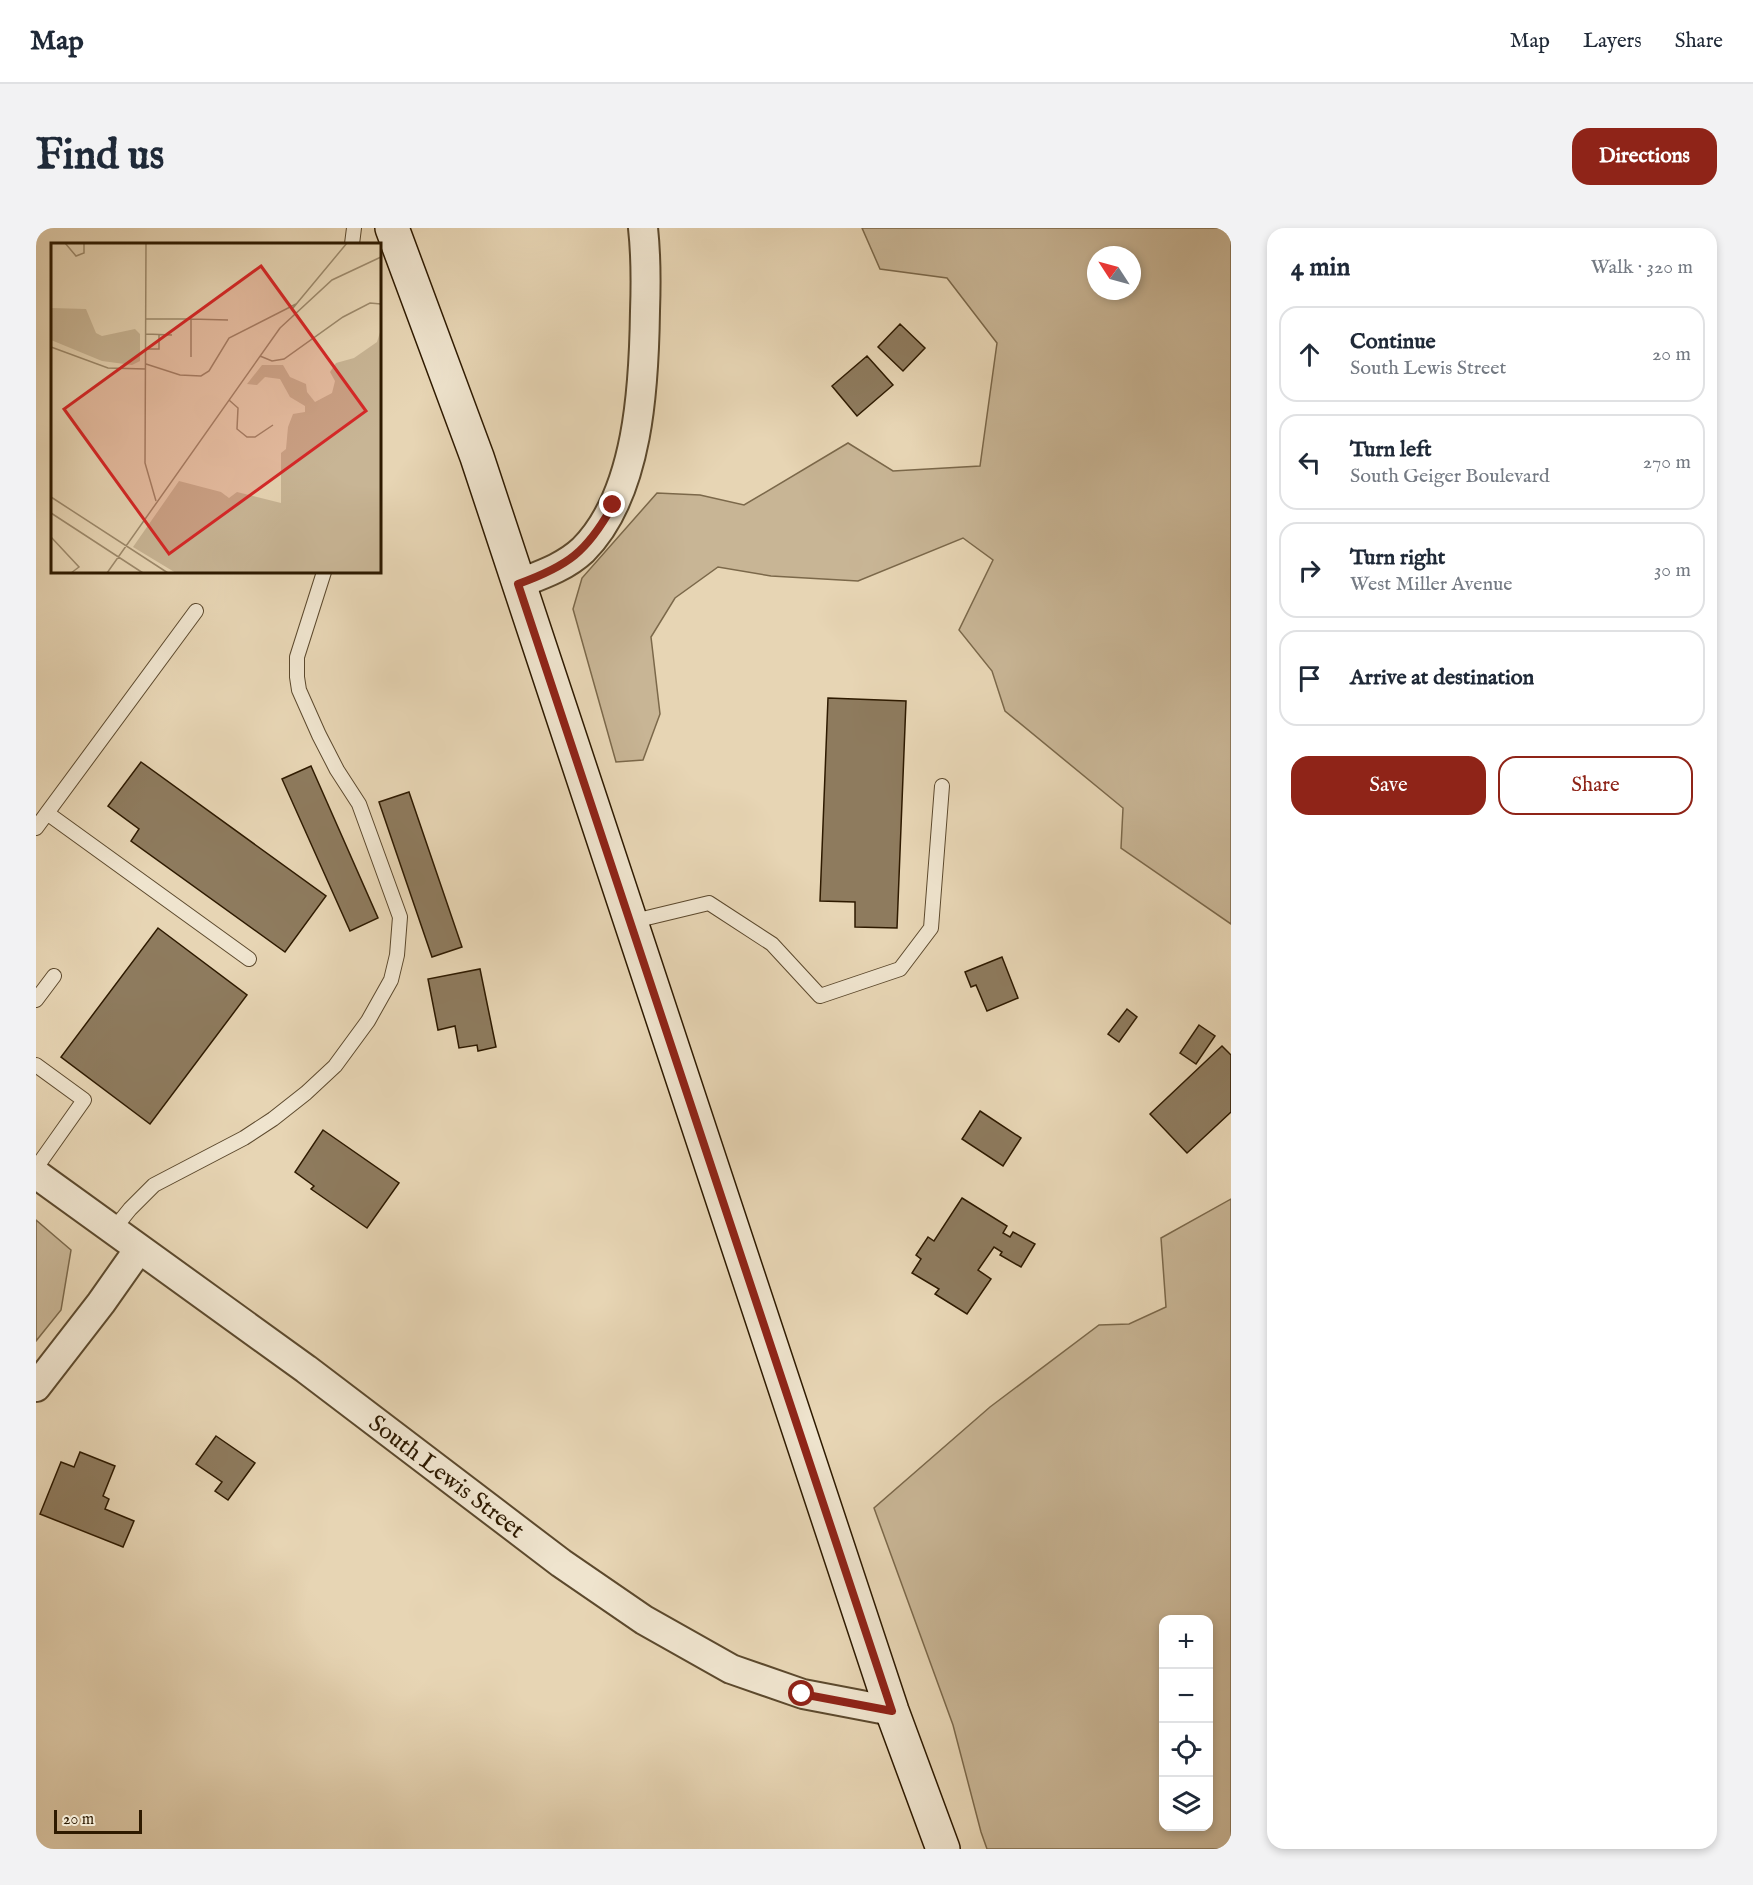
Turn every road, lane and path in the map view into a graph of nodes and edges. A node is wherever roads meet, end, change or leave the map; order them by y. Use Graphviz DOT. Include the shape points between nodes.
graph roads {
  1 [pos="354,228"];
  2 [pos="392,228"];
  3 [pos="416,228"];
  4 [pos="643,228"];
  5 [pos="352,243"];
  6 [pos="444,366"];
  7 [pos="324,573"];
  8 [pos="518,584"];
  9 [pos="196,611"];
  10 [pos="942,786"];
  11 [pos="47,813"];
  12 [pos="36,828"];
  13 [pos="630,922"];
  14 [pos="249,959"];
  15 [pos="54,976"];
  16 [pos="36,1000"];
  17 [pos="36,1065"];
  18 [pos="36,1168"];
  19 [pos="36,1174"];
  20 [pos="113,1230"];
  21 [pos="139,1249"];
  22 [pos="36,1387"];
  23 [pos="892,1711"];
  24 [pos="943,1849"];
  1 -- 5 [label="lane"];
  2 -- 6 [label="street"];
  3 -- 6 [label="street"];
  4 -- 8 [label="street" via="643,366 634,436 621,486 605,520 582,551 560,567"];
  6 -- 8 [label="street"];
  7 -- 20 [label="lane" via="297,657 299,690 319,735 359,804 400,917 392,980 368,1021 334,1066 306,1093 244,1138 154,1185"];
  8 -- 13 [label="street"];
  9 -- 11 [label="lane"];
  10 -- 13 [label="lane" via="931,928 900,969 820,996 772,944 709,903"];
  11 -- 12 [label="lane"];
  11 -- 14 [label="lane"];
  13 -- 23 [label="street"];
  15 -- 16 [label="lane"];
  17 -- 18 [label="lane" via="84,1100"];
  19 -- 20 [label="street, South Lewis Street"];
  20 -- 21 [label="street, South Lewis Street"];
  21 -- 22 [label="street"];
  21 -- 23 [label="street, South Lewis Street" via="306,1369 561,1563 644,1620 731,1669 802,1694"];
  23 -- 24 [label="street"];
}
